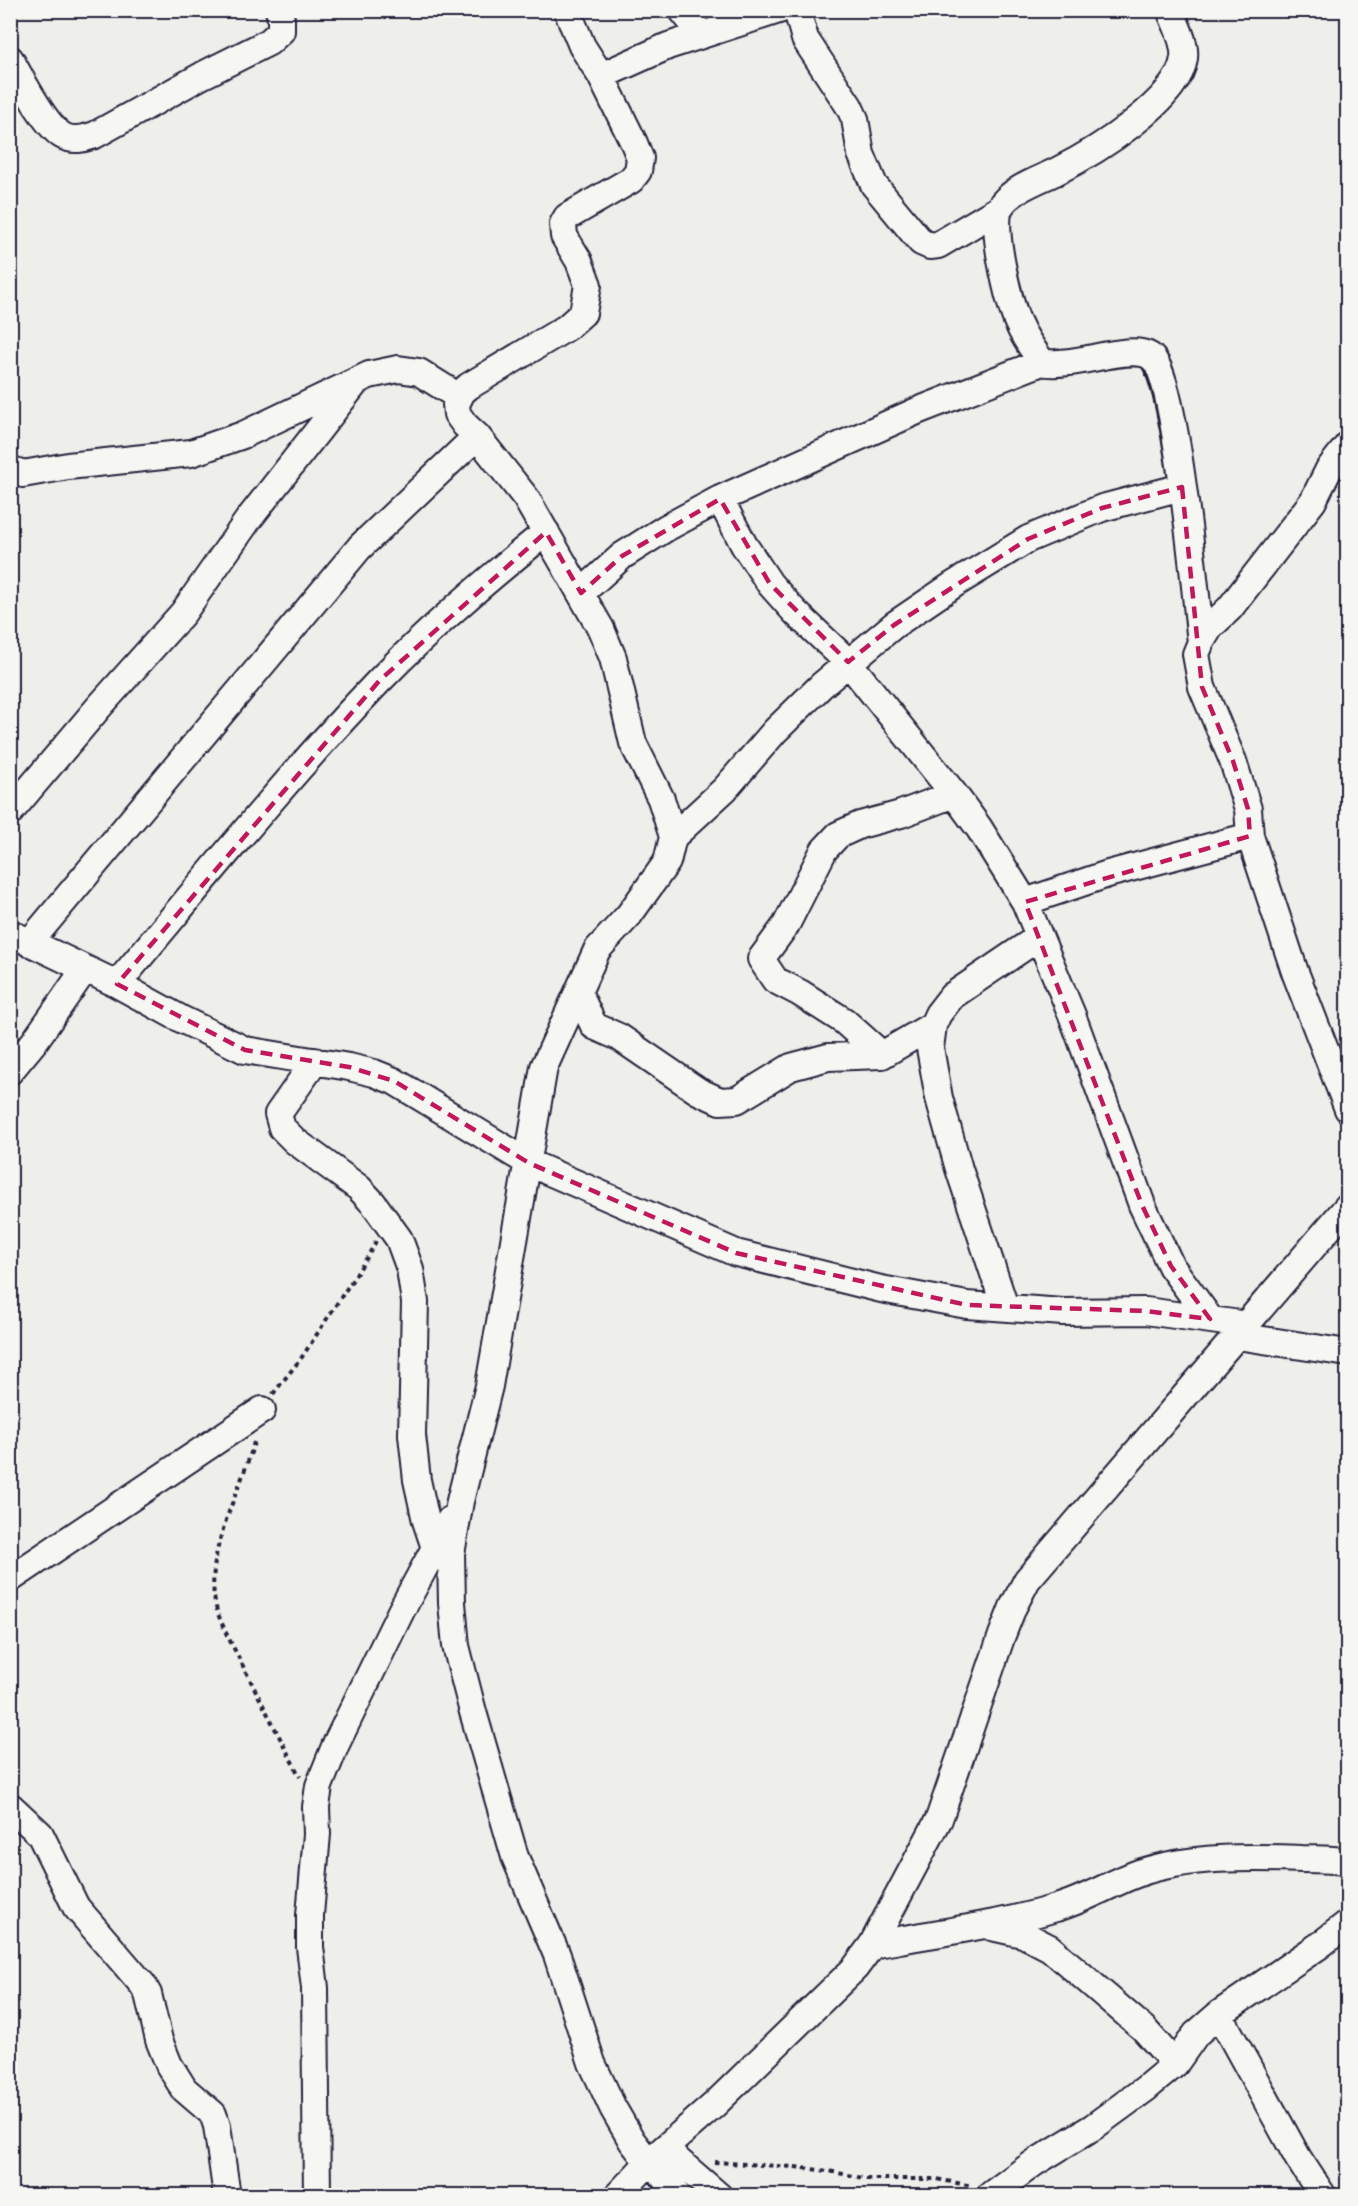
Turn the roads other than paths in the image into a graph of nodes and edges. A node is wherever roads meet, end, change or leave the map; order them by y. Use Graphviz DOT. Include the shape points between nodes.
graph roads {
  1 [pos="279,10"];
  2 [pos="567,10"];
  3 [pos="682,10"];
  4 [pos="778,10"];
  5 [pos="796,10"];
  6 [pos="1170,10"];
  7 [pos="702,35"];
  8 [pos="10,59"];
  9 [pos="601,76"];
  10 [pos="999,209"];
  11 [pos="1042,362"];
  12 [pos="356,382"];
  13 [pos="459,397"];
  14 [pos="477,436"];
  15 [pos="1347,445"];
  16 [pos="15,478"];
  17 [pos="1182,487"];
  18 [pos="720,499"];
  19 [pos="546,532"];
  20 [pos="581,593"];
  21 [pos="1201,642"];
  22 [pos="848,662"];
  23 [pos="954,794"];
  24 [pos="10,812"];
  25 [pos="1250,836"];
  26 [pos="673,837"];
  27 [pos="1025,902"];
  28 [pos="1039,937"];
  29 [pos="20,938"];
  30 [pos="85,969"];
  31 [pos="117,984"];
  32 [pos="578,992"];
  33 [pos="933,1025"];
  34 [pos="882,1055"];
  35 [pos="315,1061"];
  36 [pos="10,1071"];
  37 [pos="1347,1109"];
  38 [pos="529,1163"];
  39 [pos="1347,1206"];
  40 [pos="1005,1307"];
  41 [pos="1210,1319"];
  42 [pos="1242,1330"];
  43 [pos="1347,1353"];
  44 [pos="262,1410"];
  45 [pos="460,1501"];
  46 [pos="435,1548"];
  47 [pos="10,1579"];
  48 [pos="10,1806"];
  49 [pos="1347,1862"];
  50 [pos="1347,1923"];
  51 [pos="980,1925"];
  52 [pos="872,1945"];
  53 [pos="1219,2014"];
  54 [pos="1174,2064"];
  55 [pos="658,2160"];
  56 [pos="993,2194"];
  57 [pos="227,2196"];
  58 [pos="317,2196"];
  59 [pos="617,2196"];
  60 [pos="678,2196"];
  61 [pos="719,2196"];
  62 [pos="1323,2196"];
  1 -- 8 [label="street" via="281,31 269,42 79,140 63,136 46,119"];
  2 -- 9 [label="street" via="582,46"];
  3 -- 7 [label="street"];
  4 -- 7 [label="street"];
  5 -- 10 [label="street" via="805,39 855,119 861,154 874,185 916,237 930,246 938,245"];
  6 -- 10 [label="street" via="1185,56 1173,85 1112,140 1010,195"];
  7 -- 9 [label="street"];
  9 -- 13 [label="street" via="640,158 638,171 631,180 567,217 563,224 564,236 588,285 583,313 566,328 469,386"];
  10 -- 11 [label="street" via="1001,261 1009,295 1018,323"];
  11 -- 17 [label="street" via="1082,361 1140,352 1152,356 1159,366 1170,408"];
  11 -- 18 [label="street" via="917,411"];
  12 -- 13 [label="street" via="398,369 419,372"];
  12 -- 16 [label="street" via="243,435 191,453 68,466"];
  12 -- 24 [label="street" via="248,520 183,613"];
  13 -- 14 [label="street" via="458,414"];
  14 -- 19 [label="street" via="526,498"];
  14 -- 29 [label="street" via="360,548"];
  15 -- 21 [label="street" via="1312,501"];
  17 -- 21 [label="street"];
  17 -- 22 [label="street" via="1102,508 1028,538 894,625"];
  18 -- 20 [label="street" via="622,556"];
  18 -- 22 [label="street" via="770,584"];
  19 -- 20 [label="street"];
  19 -- 31 [label="street" via="446,616 380,680 301,765"];
  20 -- 26 [label="street" via="613,658 633,743 661,799"];
  21 -- 25 [label="street" via="1196,654 1202,687 1248,808"];
  22 -- 23 [label="street"];
  22 -- 26 [label="street"];
  23 -- 27 [label="street"];
  23 -- 34 [label="street" via="838,835 824,850 786,925 761,959 775,980 844,1021"];
  25 -- 27 [label="street" via="1108,874"];
  25 -- 37 [label="street" via="1294,972"];
  26 -- 32 [label="street" via="667,862 629,915 597,950"];
  27 -- 28 [label="street"];
  28 -- 33 [label="street" via="952,996"];
  28 -- 41 [label="street" via="1142,1205 1171,1266"];
  29 -- 30 [label="street"];
  30 -- 31 [label="street"];
  30 -- 36 [label="street"];
  31 -- 35 [label="street" via="245,1050"];
  32 -- 34 [label="street" via="594,1026 619,1037 698,1091 720,1101 747,1096 791,1066 828,1057"];
  32 -- 38 [label="street" via="544,1067"];
  33 -- 34 [label="street"];
  33 -- 40 [label="street" via="930,1048 939,1098"];
  35 -- 38 [label="street" via="394,1081"];
  35 -- 46 [label="street" via="278,1114 282,1128 295,1141 359,1188 399,1239 410,1269 415,1302 412,1435 417,1480"];
  38 -- 40 [label="street" via="736,1253 881,1289 967,1305"];
  38 -- 45 [label="street" via="489,1386"];
  39 -- 42 [label="street"];
  40 -- 41 [label="street" via="1146,1311"];
  41 -- 42 [label="street"];
  42 -- 43 [label="street"];
  42 -- 52 [label="street" via="1027,1580 1002,1635 939,1820"];
  44 -- 47 [label="street"];
  45 -- 46 [label="street"];
  45 -- 55 [label="street" via="451,1554 456,1646 515,1857 557,1955 592,2063 613,2109 632,2141"];
  46 -- 58 [label="street" via="319,1786 310,1916 315,1989"];
  48 -- 57 [label="street" via="38,1830 76,1907 143,1985 169,2065 184,2089 213,2114"];
  49 -- 51 [label="street" via="1274,1857 1165,1866 1138,1873 1058,1908"];
  50 -- 53 [label="street"];
  51 -- 52 [label="street"];
  51 -- 54 [label="street" via="1023,1934 1050,1948 1144,2029"];
  52 -- 55 [label="street" via="855,1968"];
  53 -- 54 [label="street" via="1196,2034"];
  53 -- 62 [label="street"];
  54 -- 56 [label="street" via="1093,2127"];
  55 -- 59 [label="street"];
  55 -- 60 [label="street"];
  55 -- 61 [label="street"];
}
